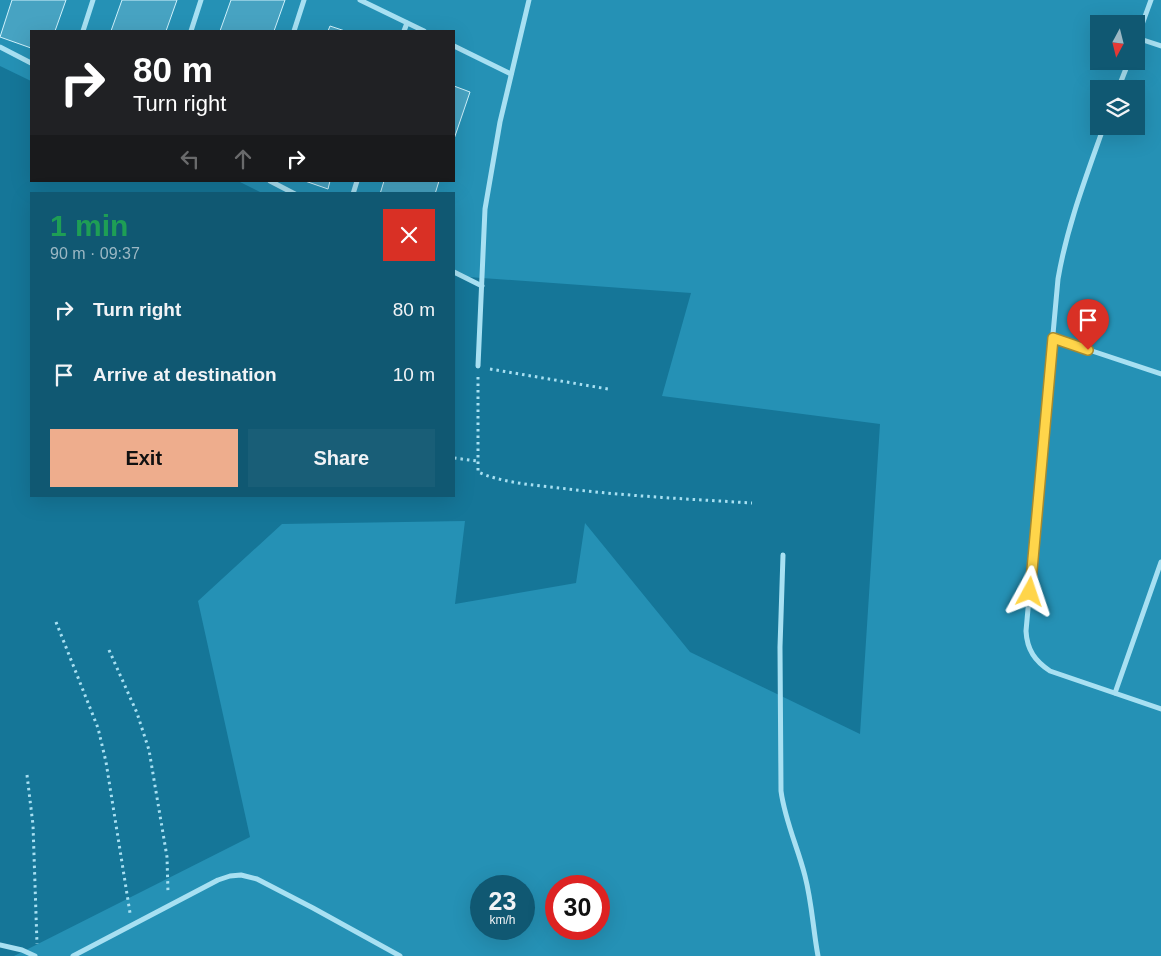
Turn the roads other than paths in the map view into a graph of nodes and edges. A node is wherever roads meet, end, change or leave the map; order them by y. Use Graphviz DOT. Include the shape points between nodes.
graph roads {
  1 [pos="92,0"];
  2 [pos="201,0"];
  3 [pos="304,0"];
  4 [pos="360,0"];
  5 [pos="529,0"];
  6 [pos="1151,0"];
  7 [pos="1145,17"];
  8 [pos="407,23"];
  9 [pos="83,30"];
  10 [pos="191,30"];
  11 [pos="294,30"];
  12 [pos="404,30"];
  13 [pos="422,30"];
  14 [pos="1145,41"];
  15 [pos="455,46"];
  16 [pos="1161,46"];
  17 [pos="0,47"];
  18 [pos="30,62"];
  19 [pos="511,74"];
  20 [pos="1101,135"];
  21 [pos="272,182"];
  22 [pos="291,192"];
  23 [pos="455,272"];
  24 [pos="482,286"];
  25 [pos="1053,338"];
  26 [pos="1161,365"];
  27 [pos="478,366"];
  28 [pos="1160,374"];
  29 [pos="782,555"];
  30 [pos="1161,562"];
  31 [pos="1115,693"];
  32 [pos="1161,709"];
  33 [pos="0,945"];
  34 [pos="35,956"];
  35 [pos="73,956"];
  36 [pos="400,956"];
  37 [pos="818,956"];
  1 -- 9 [label="street"];
  2 -- 10 [label="street"];
  3 -- 11 [label="street"];
  4 -- 8 [label="street"];
  5 -- 19 [label="street"];
  6 -- 7 [label="street"];
  8 -- 12 [label="street"];
  8 -- 13 [label="street"];
  14 -- 16 [label="street"];
  15 -- 19 [label="street"];
  17 -- 18 [label="street"];
  19 -- 24 [label="street" via="485,209"];
  20 -- 25 [label="street" via="1066,236"];
  21 -- 22 [label="street"];
  23 -- 24 [label="street"];
  24 -- 27 [label="street"];
  25 -- 28 [label="street"];
  25 -- 31 [label="street" via="1027,641 1035,659 1050,671"];
  26 -- 28 [label="street"];
  29 -- 37 [label="street" via="781,792 812,905"];
  30 -- 31 [label="street"];
  31 -- 32 [label="street"];
  33 -- 34 [label="street"];
  35 -- 36 [label="street" via="218,880 241,875 257,879 314,908"];
}
